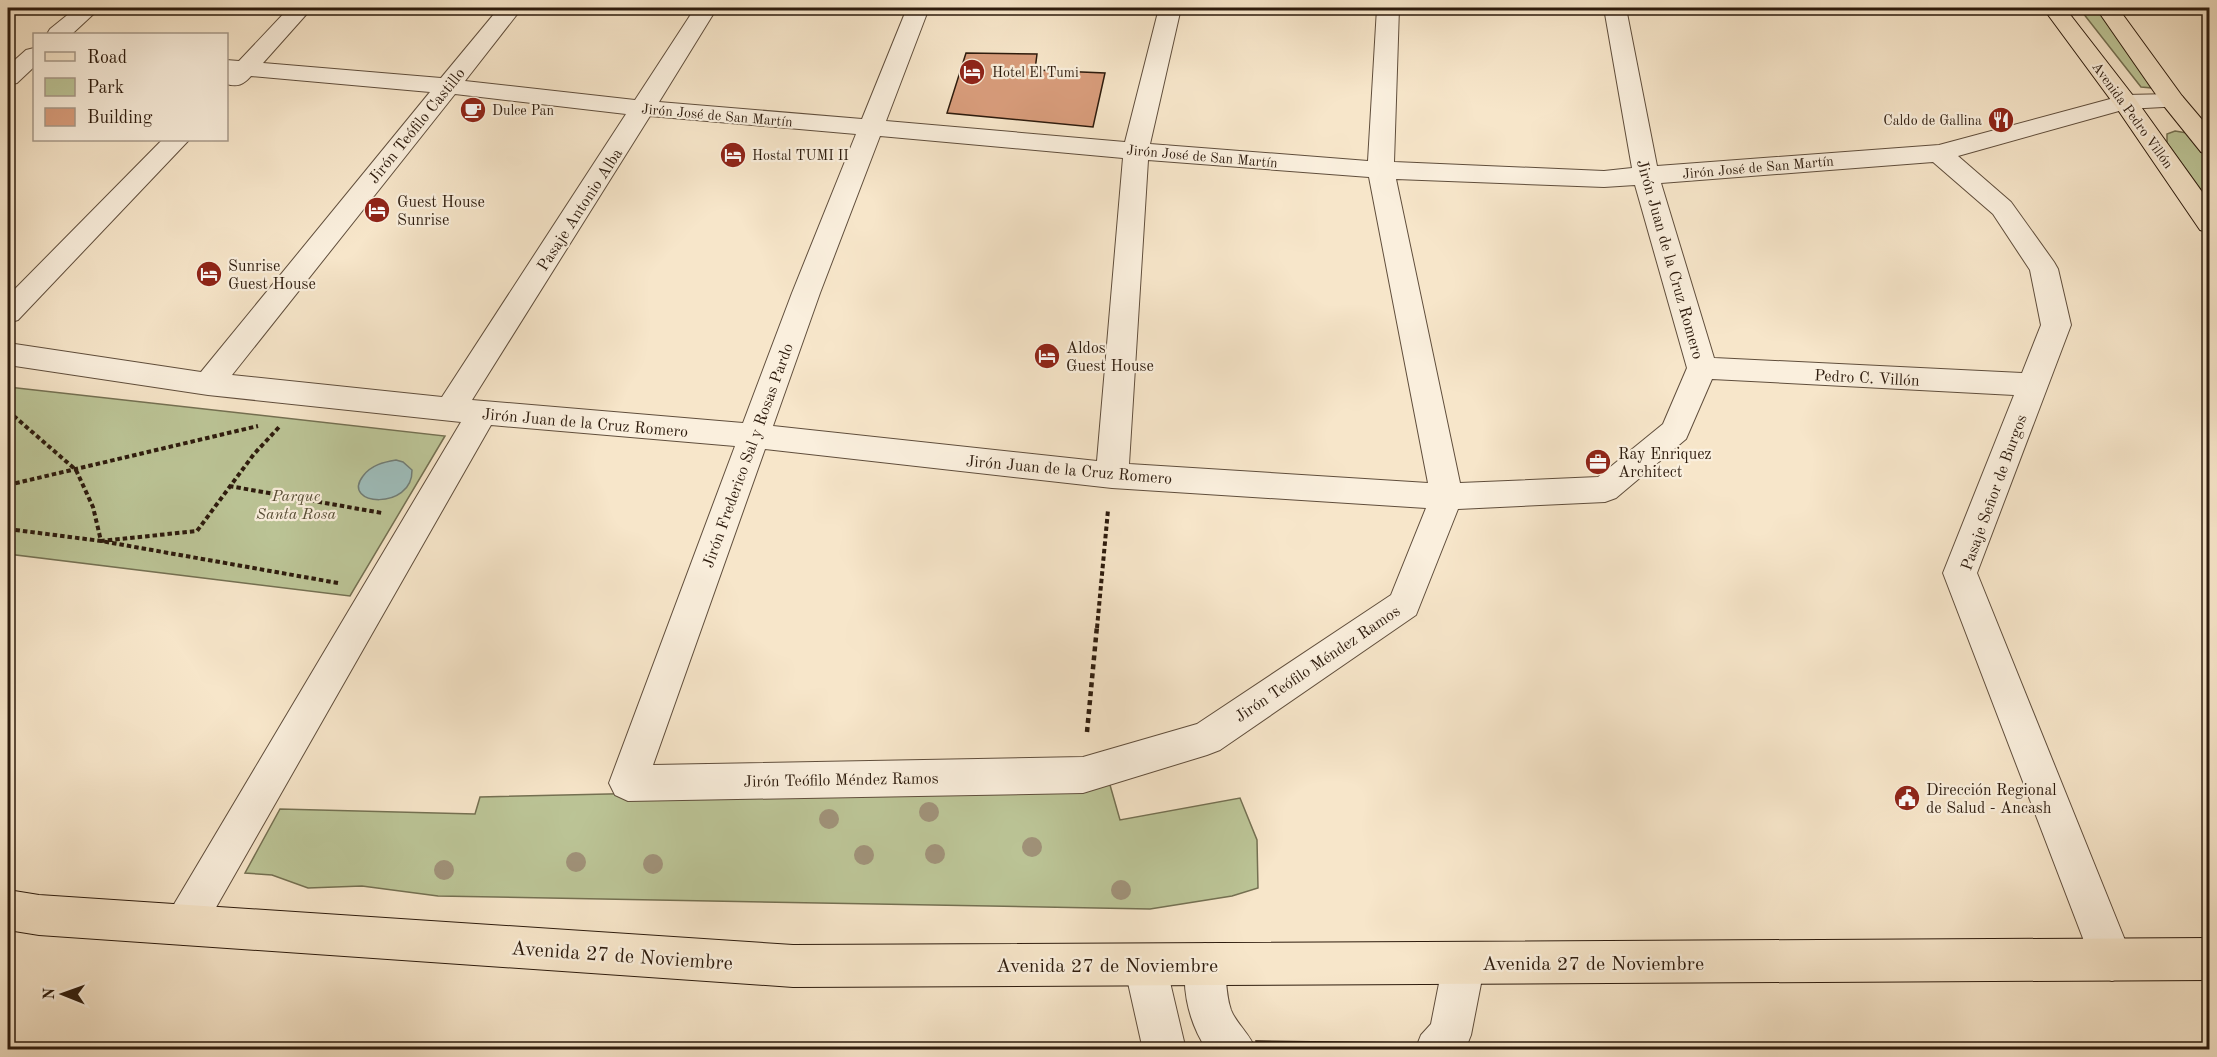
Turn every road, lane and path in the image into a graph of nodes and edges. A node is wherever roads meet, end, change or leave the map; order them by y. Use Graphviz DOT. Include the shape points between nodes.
graph roads {
  1 [pos="89,8"];
  2 [pos="301,8"];
  3 [pos="512,8"];
  4 [pos="706,8"];
  5 [pos="918,8"];
  6 [pos="1170,8"];
  7 [pos="1388,8"];
  8 [pos="1615,8"];
  9 [pos="2054,8"];
  10 [pos="2107,8"];
  11 [pos="59,33"];
  12 [pos="8,46"];
  13 [pos="33,50"];
  14 [pos="33,56"];
  15 [pos="236,67"];
  16 [pos="8,78"];
  17 [pos="228,83"];
  18 [pos="448,86"];
  19 [pos="2173,101"];
  20 [pos="2125,102"];
  21 [pos="643,108"];
  22 [pos="2200,124"];
  23 [pos="869,129"];
  24 [pos="175,141"];
  25 [pos="2210,146"];
  26 [pos="1136,151"];
  27 [pos="1939,153"];
  28 [pos="1381,170"];
  29 [pos="1646,176"];
  30 [pos="2210,224"];
  31 [pos="8,314"];
  32 [pos="8,354"];
  33 [pos="1702,368"];
  34 [pos="208,384"];
  35 [pos="2032,385"];
  36 [pos="8,411"];
  37 [pos="467,411"];
  38 [pos="287,418"];
  39 [pos="265,424"];
  40 [pos="753,436"];
  41 [pos="76,470"];
  42 [pos="1112,475"];
  43 [pos="8,484"];
  44 [pos="229,486"];
  45 [pos="1447,497"];
  46 [pos="387,514"];
  47 [pos="8,529"];
  48 [pos="101,541"];
  49 [pos="345,584"];
  50 [pos="1083,775"];
  51 [pos="628,783"];
  52 [pos="18,919"];
  53 [pos="184,925"];
  54 [pos="2210,959"];
  55 [pos="2112,960"];
  56 [pos="1464,963"];
  57 [pos="1205,964"];
  58 [pos="1145,965"];
  59 [pos="1165,1050"];
  60 [pos="1235,1050"];
  61 [pos="1436,1050"];
  1 -- 11 [label="street"];
  2 -- 15 [label="street"];
  3 -- 18 [label="street, Jirón Teófilo Castillo"];
  4 -- 21 [label="street, Pasaje Antonio Alba"];
  5 -- 23 [label="street, Jirón Frederico Sal y Rosas Pardo"];
  6 -- 26 [label="street"];
  7 -- 28 [label="street"];
  8 -- 29 [label="street, Jirón Juan de la Cruz Romero"];
  9 -- 20 [label="main road, Avenida Pedro Villón"];
  10 -- 19 [label="main road"];
  12 -- 13 [label="street"];
  14 -- 16 [label="street"];
  15 -- 17 [label="street"];
  15 -- 18 [label="street, Jirón José de San Martín"];
  18 -- 21 [label="street, Jirón José de San Martín"];
  18 -- 34 [label="street, Jirón Teófilo Castillo"];
  19 -- 20 [label="street, Jirón José de San Martín"];
  19 -- 22 [label="main road"];
  20 -- 27 [label="street, Jirón José de San Martín"];
  20 -- 30 [label="main road, Avenida Pedro Villón"];
  21 -- 23 [label="street, Jirón José de San Martín"];
  21 -- 37 [label="street, Pasaje Antonio Alba"];
  22 -- 25 [label="main road"];
  23 -- 26 [label="street, Jirón José de San Martín"];
  23 -- 40 [label="street, Jirón Frederico Sal y Rosas Pardo"];
  24 -- 31 [label="street"];
  26 -- 28 [label="street, Jirón José de San Martín"];
  26 -- 42 [label="street"];
  27 -- 29 [label="street, Jirón José de San Martín"];
  27 -- 35 [label="street, Pasaje Señor de Burgos" via="2002,208 2044,269 2056,325"];
  28 -- 29 [label="street, Jirón José de San Martín" via="1604,179"];
  28 -- 45 [label="street"];
  29 -- 33 [label="street, Jirón Juan de la Cruz Romero"];
  32 -- 34 [label="street, Jirón Juan de la Cruz Romero"];
  33 -- 35 [label="street, Pedro C. Villón"];
  33 -- 45 [label="street, Jirón Juan de la Cruz Romero" via="1675,431 1605,489"];
  34 -- 37 [label="street, Jirón Juan de la Cruz Romero"];
  35 -- 55 [label="street, Pasaje Señor de Burgos" via="1960,573"];
  36 -- 41 [label="path"];
  37 -- 40 [label="street, Jirón Juan de la Cruz Romero"];
  37 -- 53 [label="street, Pasaje Antonio Alba"];
  38 -- 44 [label="path"];
  39 -- 41 [label="path"];
  40 -- 42 [label="street, Jirón Juan de la Cruz Romero"];
  40 -- 51 [label="street, Jirón Frederico Sal y Rosas Pardo"];
  41 -- 43 [label="path"];
  41 -- 48 [label="path" via="93,507"];
  42 -- 45 [label="street, Jirón Juan de la Cruz Romero"];
  42 -- 50 [label="path"];
  44 -- 46 [label="path"];
  44 -- 48 [label="path" via="197,531"];
  45 -- 50 [label="street, Jirón Teófilo Méndez Ramos" via="1404,605 1207,738"];
  47 -- 48 [label="path"];
  48 -- 49 [label="path"];
  50 -- 51 [label="street, Jirón Teófilo Méndez Ramos"];
  52 -- 53 [label="main road, Avenida 27 de Noviembre"];
  53 -- 58 [label="main road, Avenida 27 de Noviembre" via="793,966"];
  54 -- 55 [label="main road, Avenida 27 de Noviembre"];
  55 -- 56 [label="main road, Avenida 27 de Noviembre"];
  56 -- 57 [label="main road, Avenida 27 de Noviembre"];
  56 -- 61 [label="street" via="1450,1035"];
  57 -- 58 [label="main road, Avenida 27 de Noviembre"];
  57 -- 60 [label="street" via="1208,1010 1219,1034"];
  58 -- 59 [label="street"];
}
